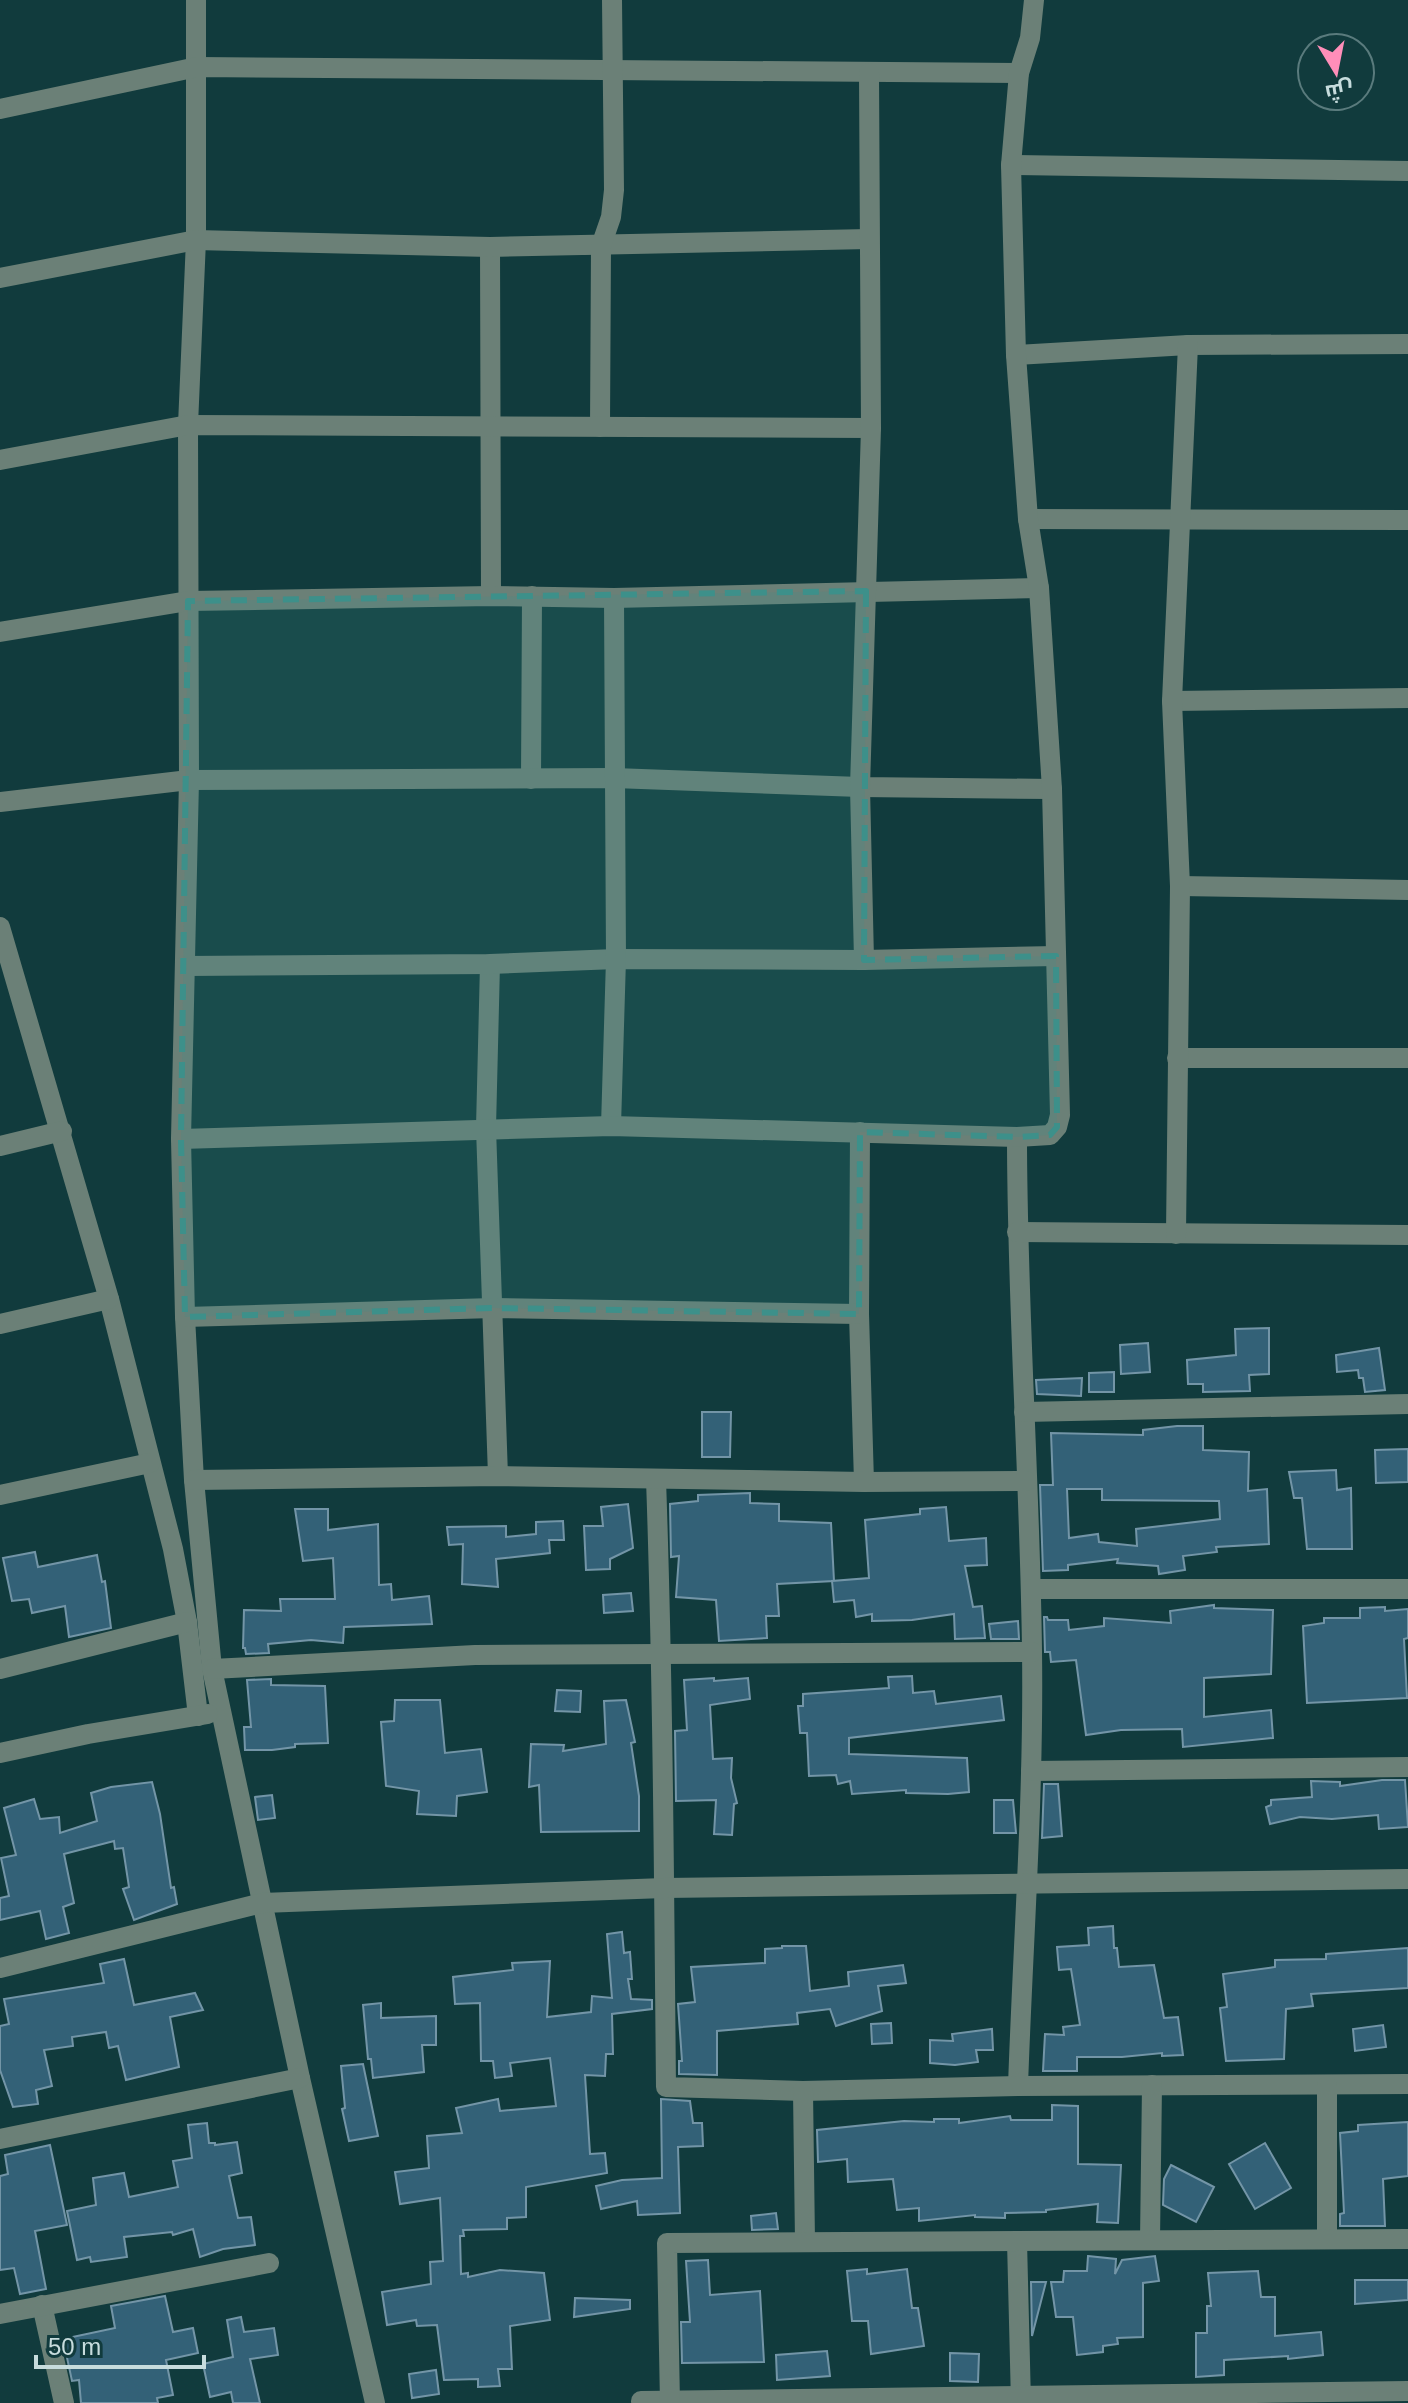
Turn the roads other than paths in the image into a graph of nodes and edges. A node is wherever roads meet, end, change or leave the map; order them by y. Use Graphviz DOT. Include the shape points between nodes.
graph roads {
  1 [pos="196,0"];
  2 [pos="612,0"];
  3 [pos="1034,0"];
  4 [pos="197,67"];
  5 [pos="612,69"];
  6 [pos="869,73"];
  7 [pos="1019,73"];
  8 [pos="0,109"];
  9 [pos="1011,165"];
  10 [pos="1408,171"];
  11 [pos="869,239"];
  12 [pos="196,240"];
  13 [pos="601,246"];
  14 [pos="490,247"];
  15 [pos="0,278"];
  16 [pos="1408,344"];
  17 [pos="1188,345"];
  18 [pos="1016,355"];
  19 [pos="188,425"];
  20 [pos="489,425"];
  21 [pos="600,427"];
  22 [pos="871,428"];
  23 [pos="0,460"];
  24 [pos="1181,518"];
  25 [pos="1028,519"];
  26 [pos="1408,520"];
  27 [pos="1039,588"];
  28 [pos="866,591"];
  29 [pos="491,596"];
  30 [pos="532,596"];
  31 [pos="614,598"];
  32 [pos="188,601"];
  33 [pos="0,632"];
  34 [pos="1408,698"];
  35 [pos="1172,701"];
  36 [pos="614,778"];
  37 [pos="531,779"];
  38 [pos="189,780"];
  39 [pos="860,787"];
  40 [pos="1052,789"];
  41 [pos="0,802"];
  42 [pos="1180,886"];
  43 [pos="1408,890"];
  44 [pos="0,927"];
  45 [pos="1056,956"];
  46 [pos="616,959"];
  47 [pos="864,960"];
  48 [pos="5,964"];
  49 [pos="490,964"];
  50 [pos="185,966"];
  51 [pos="1177,1058"];
  52 [pos="1408,1058"];
  53 [pos="611,1126"];
  54 [pos="486,1128"];
  55 [pos="62,1131"];
  56 [pos="860,1132"];
  57 [pos="1017,1137"];
  58 [pos="181,1139"];
  59 [pos="0,1146"];
  60 [pos="1017,1232"];
  61 [pos="1176,1234"];
  62 [pos="1408,1235"];
  63 [pos="109,1299"];
  64 [pos="493,1308"];
  65 [pos="859,1314"];
  66 [pos="185,1317"];
  67 [pos="0,1324"];
  68 [pos="1408,1404"];
  69 [pos="1024,1412"];
  70 [pos="150,1463"];
  71 [pos="498,1476"];
  72 [pos="656,1479"];
  73 [pos="194,1480"];
  74 [pos="1026,1481"];
  75 [pos="864,1482"];
  76 [pos="0,1495"];
  77 [pos="1031,1589"];
  78 [pos="1408,1589"];
  79 [pos="187,1622"];
  80 [pos="1032,1652"];
  81 [pos="662,1653"];
  82 [pos="0,1669"];
  83 [pos="212,1669"];
  84 [pos="222,1713"];
  85 [pos="198,1716"];
  86 [pos="0,1753"];
  87 [pos="1408,1767"];
  88 [pos="1031,1771"];
  89 [pos="1408,1879"];
  90 [pos="1025,1883"];
  91 [pos="664,1888"];
  92 [pos="262,1903"];
  93 [pos="0,1968"];
  94 [pos="300,2078"];
  95 [pos="1408,2084"];
  96 [pos="1152,2085"];
  97 [pos="1018,2086"];
  98 [pos="1327,2086"];
  99 [pos="803,2091"];
  100 [pos="0,2139"];
  101 [pos="1327,2239"];
  102 [pos="1408,2239"];
  103 [pos="1150,2240"];
  104 [pos="1017,2241"];
  105 [pos="805,2242"];
  106 [pos="269,2263"];
  107 [pos="42,2305"];
  108 [pos="0,2314"];
  109 [pos="1408,2391"];
  110 [pos="1021,2399"];
  111 [pos="641,2401"];
  112 [pos="670,2401"];
  113 [pos="64,2403"];
  114 [pos="375,2403"];
  1 -- 4 [label="street"];
  2 -- 5 [label="street"];
  3 -- 7 [label="street"];
  4 -- 5 [label="street"];
  4 -- 8 [label="street"];
  4 -- 12 [label="street"];
  5 -- 6 [label="street"];
  5 -- 13 [label="street" via="614,190"];
  6 -- 7 [label="street"];
  6 -- 11 [label="street"];
  7 -- 9 [label="street"];
  9 -- 10 [label="street"];
  9 -- 18 [label="street"];
  11 -- 13 [label="street"];
  11 -- 22 [label="street"];
  12 -- 14 [label="street"];
  12 -- 15 [label="street"];
  12 -- 19 [label="street"];
  13 -- 14 [label="street"];
  13 -- 21 [label="street"];
  14 -- 20 [label="street"];
  16 -- 17 [label="street"];
  17 -- 18 [label="street"];
  17 -- 24 [label="street"];
  18 -- 25 [label="street"];
  19 -- 20 [label="street"];
  19 -- 23 [label="street"];
  19 -- 32 [label="street"];
  20 -- 21 [label="street"];
  20 -- 29 [label="street"];
  21 -- 22 [label="street"];
  22 -- 28 [label="street"];
  24 -- 25 [label="street"];
  24 -- 26 [label="street"];
  24 -- 35 [label="street"];
  25 -- 27 [label="street"];
  27 -- 28 [label="street"];
  27 -- 40 [label="street"];
  28 -- 31 [label="street"];
  28 -- 39 [label="street"];
  29 -- 30 [label="street"];
  29 -- 32 [label="street"];
  30 -- 31 [label="street"];
  30 -- 37 [label="street"];
  31 -- 36 [label="street"];
  32 -- 33 [label="street"];
  32 -- 38 [label="street"];
  34 -- 35 [label="street"];
  35 -- 42 [label="street"];
  36 -- 37 [label="street"];
  36 -- 39 [label="street"];
  36 -- 46 [label="street"];
  37 -- 38 [label="street"];
  38 -- 41 [label="street"];
  38 -- 50 [label="street"];
  39 -- 40 [label="street"];
  39 -- 47 [label="street"];
  40 -- 45 [label="street"];
  42 -- 43 [label="street"];
  42 -- 51 [label="street"];
  44 -- 48 [label="street"];
  45 -- 47 [label="street"];
  45 -- 57 [label="street" via="1060,1115 1050,1135"];
  46 -- 47 [label="street"];
  46 -- 49 [label="street"];
  46 -- 53 [label="street"];
  48 -- 55 [label="street"];
  49 -- 50 [label="street"];
  49 -- 54 [label="street"];
  50 -- 58 [label="street"];
  51 -- 52 [label="street"];
  51 -- 61 [label="street"];
  53 -- 54 [label="street"];
  53 -- 56 [label="street"];
  54 -- 58 [label="street"];
  54 -- 64 [label="street"];
  55 -- 59 [label="street"];
  55 -- 63 [label="street"];
  56 -- 57 [label="street"];
  56 -- 65 [label="street"];
  57 -- 60 [label="street"];
  58 -- 66 [label="street"];
  60 -- 61 [label="street"];
  60 -- 69 [label="street"];
  61 -- 62 [label="street"];
  63 -- 67 [label="street"];
  63 -- 70 [label="street"];
  64 -- 65 [label="street"];
  64 -- 66 [label="street"];
  64 -- 71 [label="street"];
  65 -- 75 [label="street"];
  66 -- 73 [label="street"];
  68 -- 69 [label="street"];
  69 -- 74 [label="street"];
  70 -- 76 [label="street"];
  70 -- 79 [label="street"];
  71 -- 72 [label="street"];
  71 -- 73 [label="street"];
  72 -- 75 [label="street"];
  72 -- 81 [label="street"];
  73 -- 83 [label="street"];
  74 -- 75 [label="street"];
  74 -- 77 [label="street"];
  77 -- 78 [label="street"];
  77 -- 80 [label="street"];
  79 -- 82 [label="street"];
  79 -- 85 [label="street"];
  80 -- 81 [label="street"];
  80 -- 88 [label="street"];
  81 -- 83 [label="street" via="475,1655"];
  81 -- 91 [label="street"];
  83 -- 84 [label="street"];
  84 -- 85 [label="street"];
  84 -- 92 [label="street"];
  85 -- 86 [label="street"];
  87 -- 88 [label="street"];
  88 -- 90 [label="street"];
  89 -- 90 [label="street"];
  90 -- 91 [label="street"];
  90 -- 97 [label="street"];
  91 -- 92 [label="street"];
  91 -- 99 [label="street" via="666,2087"];
  92 -- 93 [label="street"];
  92 -- 94 [label="street"];
  94 -- 100 [label="street"];
  94 -- 114 [label="street"];
  95 -- 98 [label="street"];
  96 -- 97 [label="street"];
  96 -- 98 [label="street"];
  96 -- 103 [label="street"];
  97 -- 99 [label="street"];
  98 -- 101 [label="street"];
  99 -- 105 [label="street"];
  101 -- 102 [label="street"];
  101 -- 103 [label="street"];
  103 -- 104 [label="street"];
  104 -- 105 [label="street"];
  104 -- 110 [label="street"];
  105 -- 112 [label="street" via="667,2243"];
  106 -- 107 [label="street"];
  107 -- 108 [label="street"];
  107 -- 113 [label="street"];
  109 -- 110 [label="street"];
  110 -- 112 [label="street"];
  111 -- 112 [label="street"];
}
